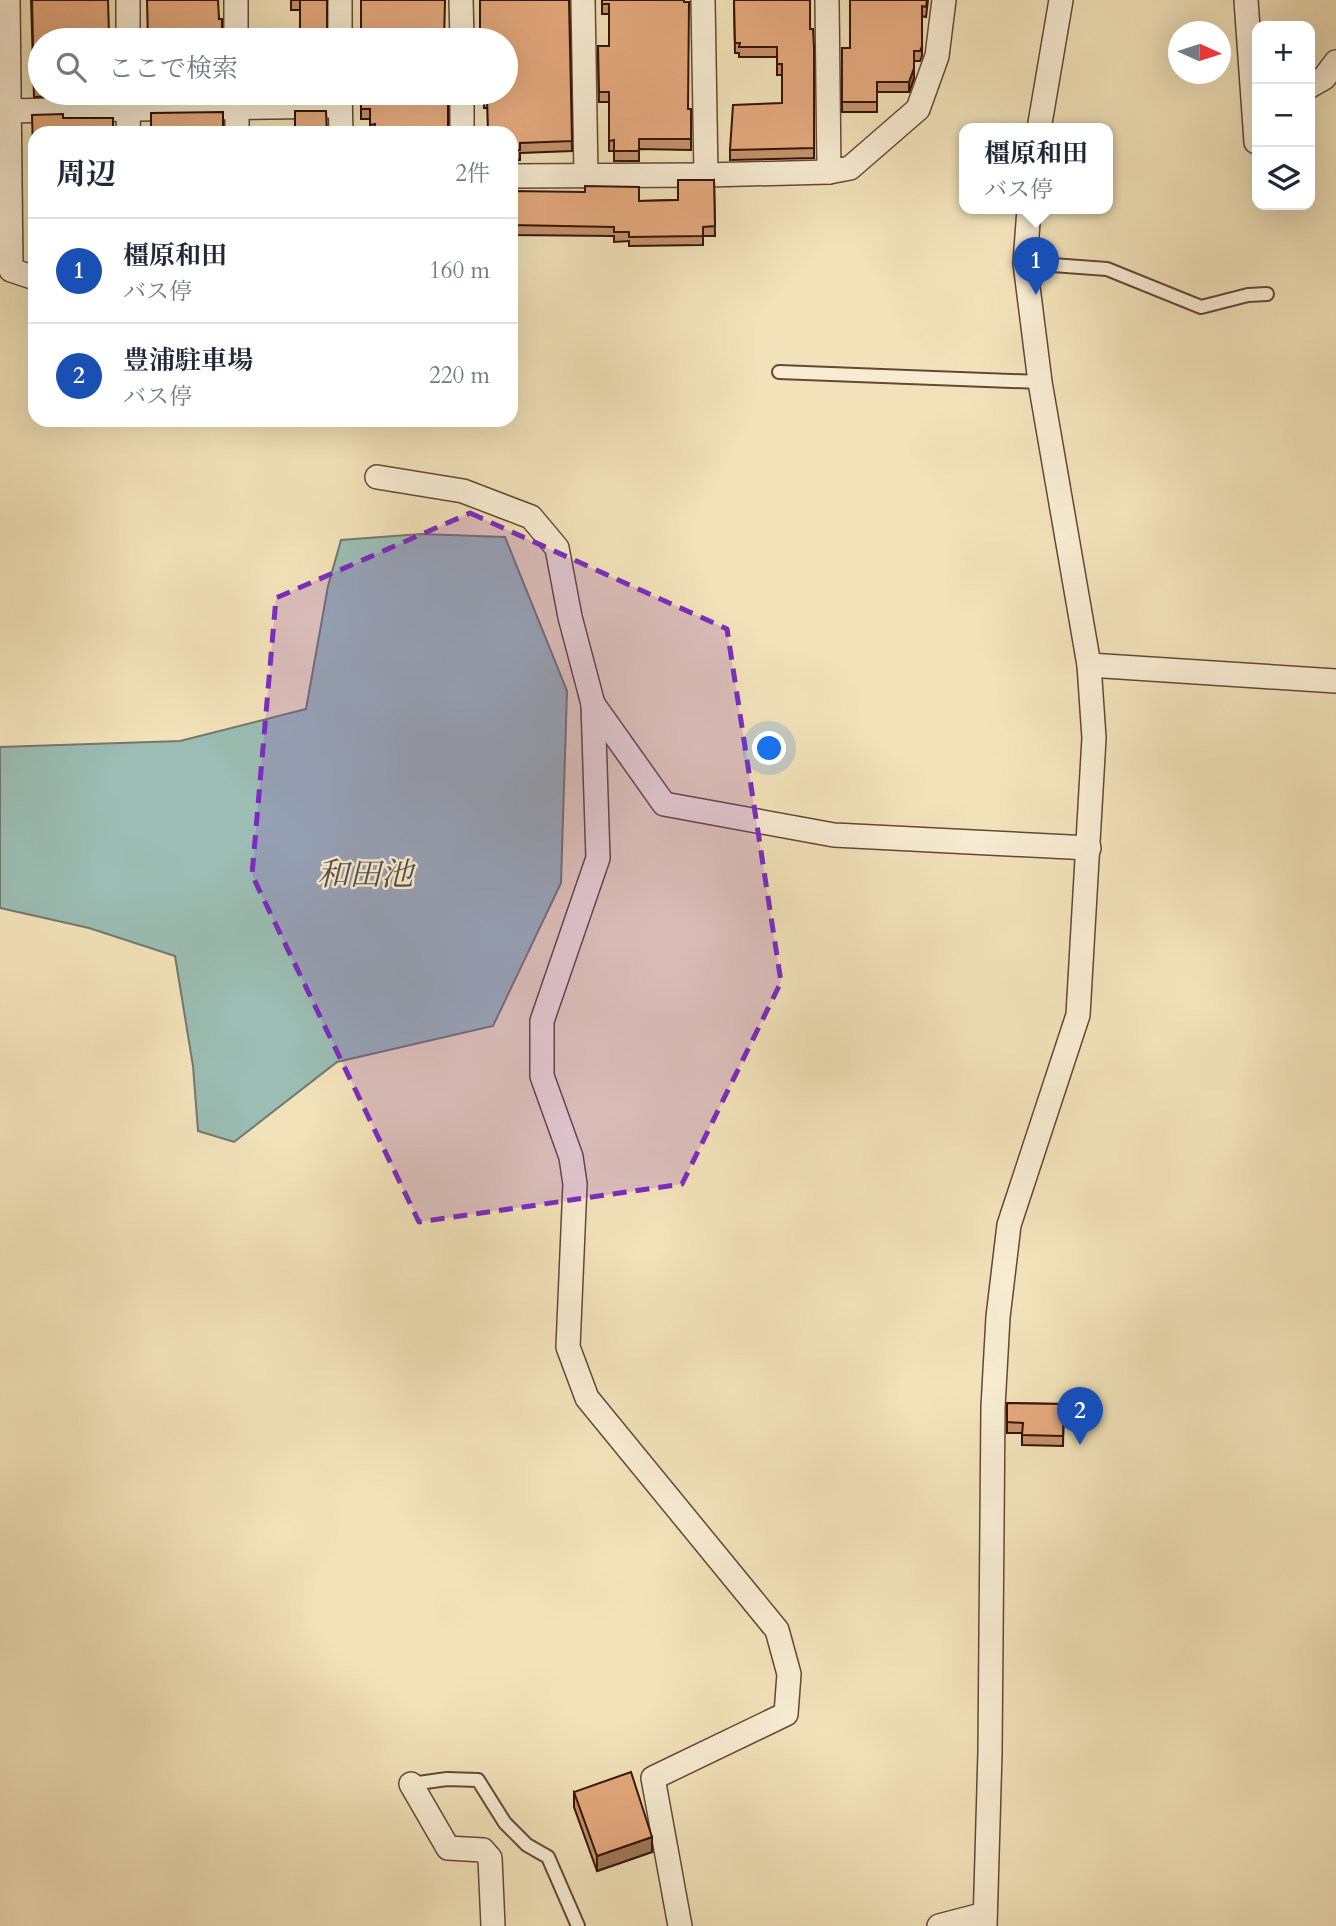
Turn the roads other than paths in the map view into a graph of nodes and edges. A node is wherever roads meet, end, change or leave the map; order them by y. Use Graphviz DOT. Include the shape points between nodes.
graph roads {
  1 [pos="8,0"];
  2 [pos="128,0"];
  3 [pos="236,0"];
  4 [pos="340,0"];
  5 [pos="461,0"];
  6 [pos="583,0"];
  7 [pos="704,0"];
  8 [pos="827,0"];
  9 [pos="944,0"];
  10 [pos="1061,0"];
  11 [pos="1246,0"];
  12 [pos="128,28"];
  13 [pos="236,28"];
  14 [pos="340,28"];
  15 [pos="462,28"];
  16 [pos="1336,62"];
  17 [pos="1254,84"];
  18 [pos="1314,84"];
  19 [pos="79,105"];
  20 [pos="129,105"];
  21 [pos="237,105"];
  22 [pos="340,105"];
  23 [pos="462,105"];
  24 [pos="5,111"];
  25 [pos="1039,123"];
  26 [pos="128,126"];
  27 [pos="237,126"];
  28 [pos="341,126"];
  29 [pos="462,126"];
  30 [pos="829,172"];
  31 [pos="706,175"];
  32 [pos="518,176"];
  33 [pos="586,176"];
  34 [pos="1029,214"];
  35 [pos="1025,263"];
  36 [pos="28,276"];
  37 [pos="1267,295"];
  38 [pos="779,372"];
  39 [pos="1040,382"];
  40 [pos="377,477"];
  41 [pos="1088,665"];
  42 [pos="1336,681"];
  43 [pos="593,704"];
  44 [pos="1089,849"];
  45 [pos="411,1783"];
  46 [pos="985,1920"];
  47 [pos="493,1926"];
  48 [pos="578,1926"];
  49 [pos="680,1926"];
  50 [pos="939,1926"];
  1 -- 24 [label="street"];
  2 -- 12 [label="street"];
  3 -- 13 [label="street"];
  4 -- 14 [label="street"];
  5 -- 15 [label="street"];
  6 -- 33 [label="street"];
  7 -- 31 [label="street"];
  8 -- 30 [label="street"];
  9 -- 30 [label="street" via="937,57 918,109 850,168"];
  10 -- 25 [label="street"];
  11 -- 17 [label="street"];
  16 -- 18 [label="street"];
  19 -- 24 [label="street"];
  20 -- 26 [label="street"];
  21 -- 27 [label="street"];
  22 -- 28 [label="street"];
  23 -- 29 [label="street"];
  24 -- 36 [label="street" via="11,270"];
  30 -- 31 [label="street"];
  31 -- 33 [label="street"];
  32 -- 33 [label="street"];
  34 -- 35 [label="street"];
  35 -- 37 [label="lane" via="1107,269 1201,307"];
  35 -- 39 [label="street"];
  38 -- 39 [label="lane"];
  39 -- 41 [label="street"];
  40 -- 43 [label="street" via="463,491 531,517 557,548"];
  41 -- 42 [label="street"];
  41 -- 44 [label="street" via="1094,738"];
  43 -- 44 [label="street" via="664,804 834,835"];
  43 -- 49 [label="street" via="598,858 542,1021 542,1076 571,1157 575,1184 568,1347 587,1398 777,1630 789,1674 786,1714 653,1778"];
  44 -- 46 [label="street" via="1078,1015 1009,1225 998,1317"];
  45 -- 47 [label="street" via="448,1848 483,1850 490,1858"];
  45 -- 48 [label="lane" via="478,1780 505,1823 527,1845 548,1857"];
  46 -- 50 [label="street"];
}
